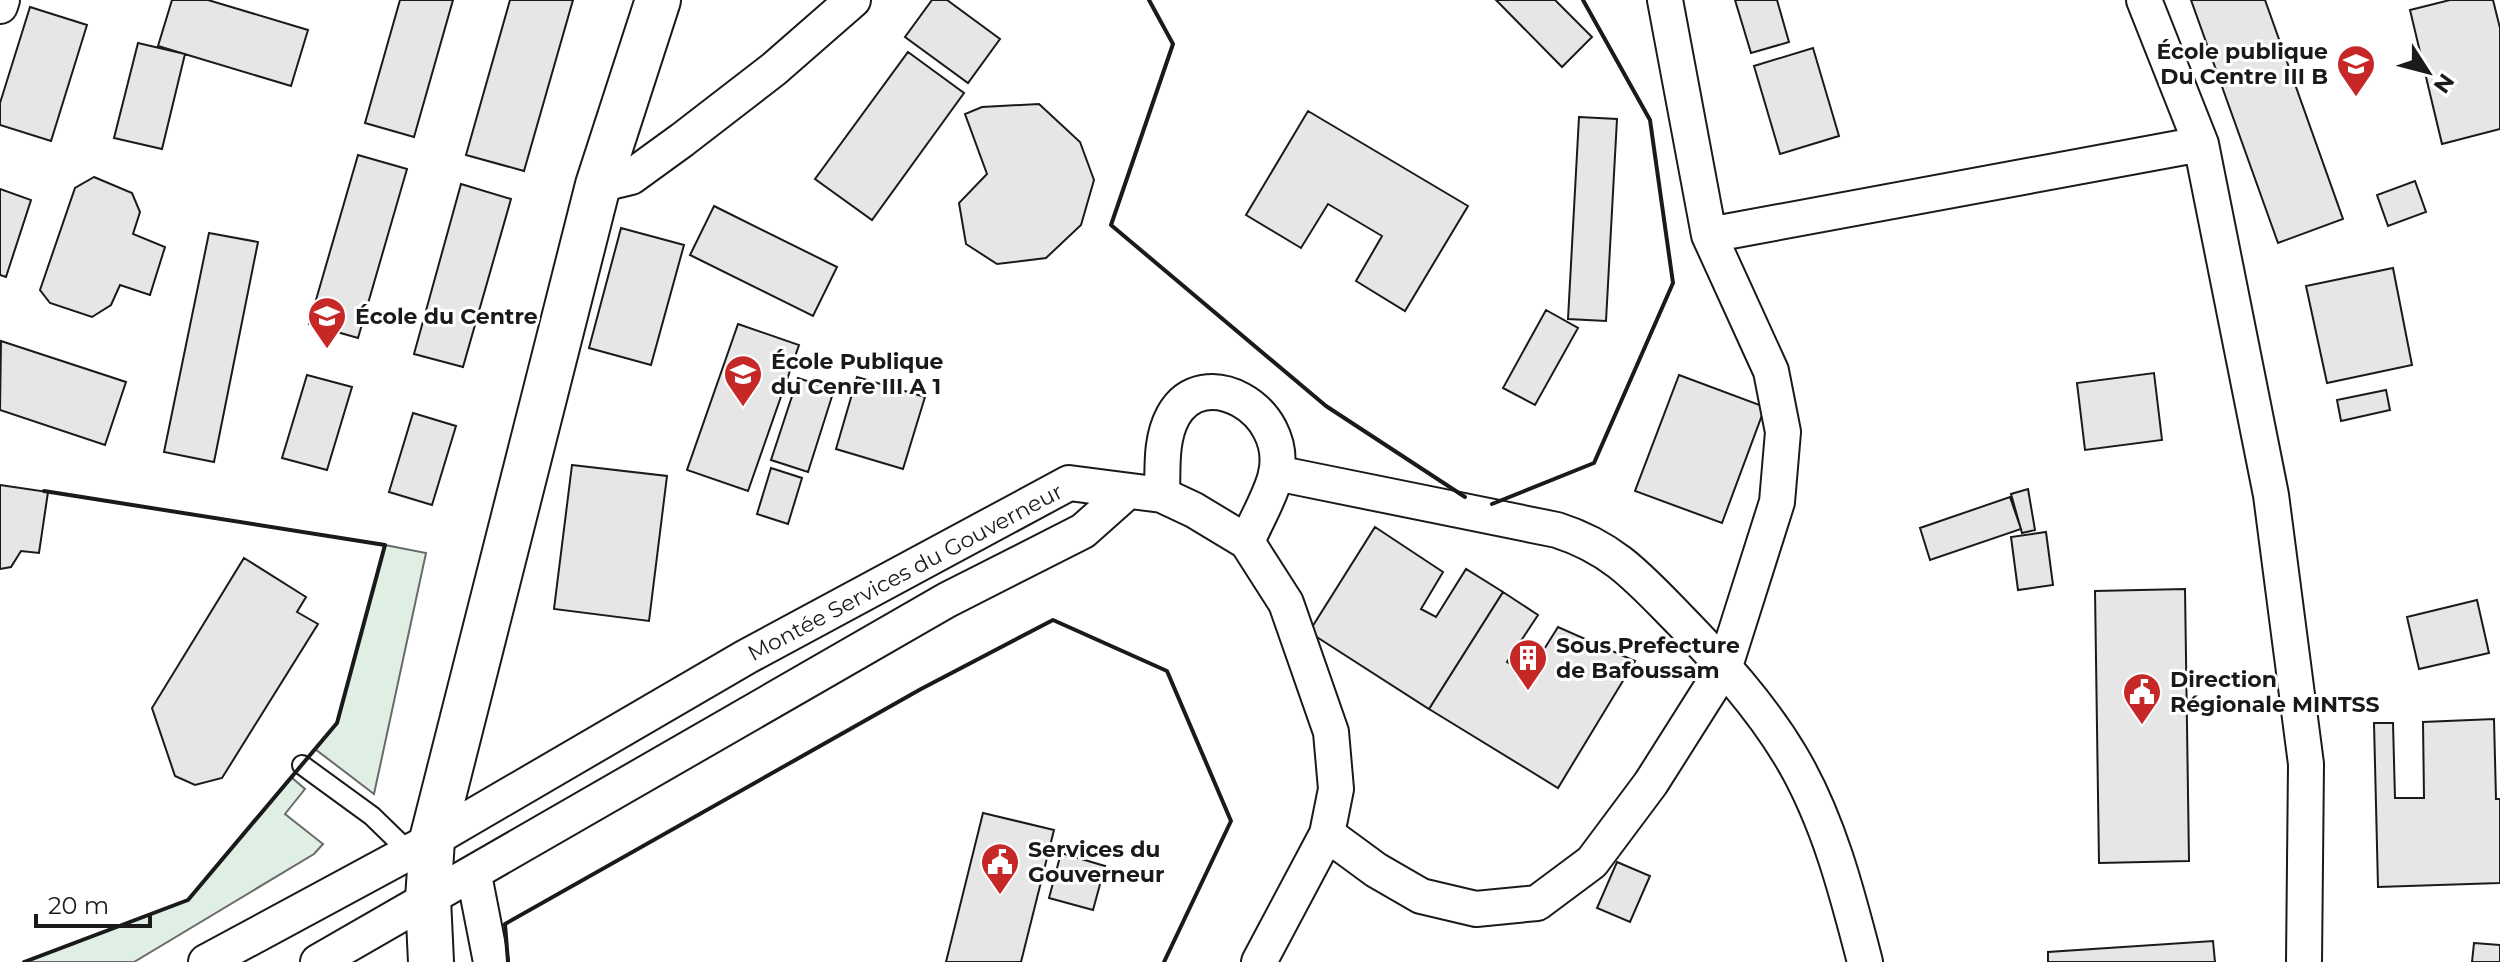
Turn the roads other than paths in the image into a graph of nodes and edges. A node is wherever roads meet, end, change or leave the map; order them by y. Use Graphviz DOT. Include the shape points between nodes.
graph roads {
  1 [pos="658,0"];
  2 [pos="853,0"];
  3 [pos="1665,0"];
  4 [pos="2144,0"];
  5 [pos="2201,144"];
  6 [pos="598,185"];
  7 [pos="1709,235"];
  8 [pos="1276,473"];
  9 [pos="1128,491"];
  10 [pos="1162,495"];
  11 [pos="1247,542"];
  12 [pos="1725,666"];
  13 [pos="302,765"];
  14 [pos="1327,834"];
  15 [pos="420,845"];
  16 [pos="474,875"];
  17 [pos="428,899"];
  18 [pos="206,962"];
  19 [pos="318,962"];
  20 [pos="431,962"];
  21 [pos="491,962"];
  22 [pos="1259,962"];
  23 [pos="1865,962"];
  24 [pos="2304,962"];
  1 -- 6 [label="street"];
  2 -- 6 [label="street" via="682,140 631,177"];
  3 -- 7 [label="street"];
  4 -- 5 [label="street"];
  5 -- 7 [label="street"];
  5 -- 24 [label="street" via="2271,495 2306,764"];
  6 -- 15 [label="street"];
  7 -- 12 [label="street" via="1771,371 1783,432 1777,502"];
  8 -- 10 [label="street" via="1275,439 1263,414 1218,392 1198,394 1173,417 1163,445"];
  8 -- 11 [label="street"];
  8 -- 12 [label="street" via="1590,541 1622,561"];
  9 -- 10 [label="street"];
  9 -- 15 [label="street, Montée Services du Gouverneur" via="1069,483 746,657"];
  9 -- 16 [label="street, Montée Services du Gouverneur" via="1083,531 947,600"];
  10 -- 11 [label="street"];
  11 -- 14 [label="street" via="1286,603 1331,732 1336,789"];
  12 -- 14 [label="street" via="1651,783 1592,862 1537,903 1476,909 1421,896"];
  12 -- 23 [label="street" via="1791,755 1842,872"];
  13 -- 15 [label="lane"];
  14 -- 22 [label="street"];
  15 -- 17 [label="street"];
  15 -- 18 [label="street, Montée Services du Gouverneur"];
  16 -- 17 [label="street, Montée Services du Gouverneur"];
  16 -- 21 [label="street"];
  17 -- 19 [label="street, Montée Services du Gouverneur"];
  17 -- 20 [label="street"];
}
